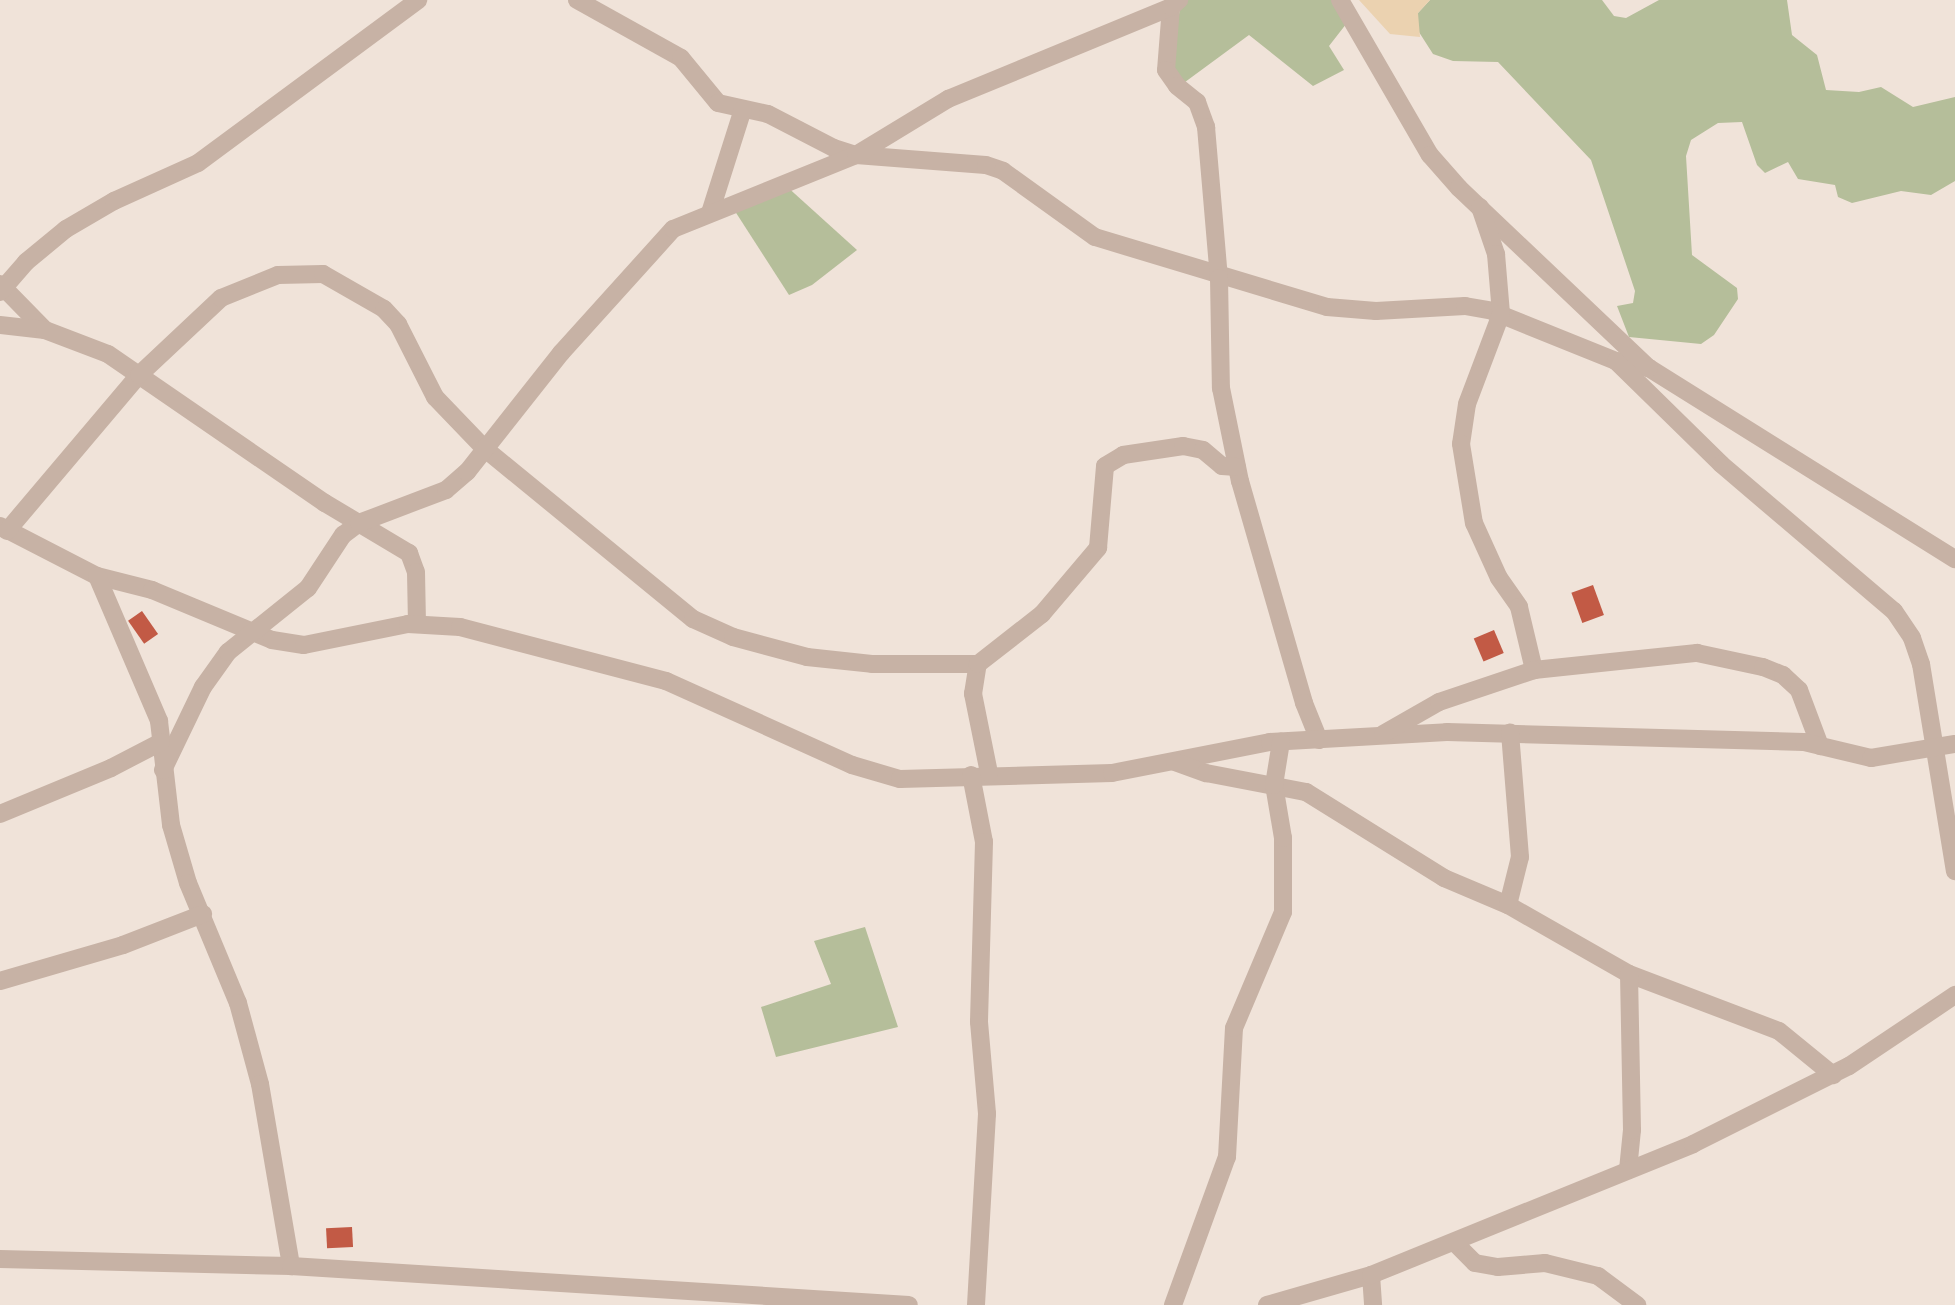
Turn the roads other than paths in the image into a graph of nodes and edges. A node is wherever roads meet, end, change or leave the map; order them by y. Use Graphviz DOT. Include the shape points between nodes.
graph roads {
  1 [pos="577,0"];
  2 [pos="1340,0"];
  3 [pos="414,2"];
  4 [pos="1175,4"];
  5 [pos="743,109"];
  6 [pos="856,155"];
  7 [pos="1480,206"];
  8 [pos="710,213"];
  9 [pos="1219,278"];
  10 [pos="1,288"];
  11 [pos="1501,314"];
  12 [pos="0,325"];
  13 [pos="45,330"];
  14 [pos="1616,361"];
  15 [pos="1648,368"];
  16 [pos="139,375"];
  17 [pos="484,448"];
  18 [pos="1237,467"];
  19 [pos="359,523"];
  20 [pos="4,529"];
  21 [pos="1955,559"];
  22 [pos="97,576"];
  23 [pos="417,624"];
  24 [pos="248,633"];
  25 [pos="978,664"];
  26 [pos="1534,670"];
  27 [pos="1510,732"];
  28 [pos="1379,736"];
  29 [pos="1319,740"];
  30 [pos="161,742"];
  31 [pos="1281,742"];
  32 [pos="1955,744"];
  33 [pos="1820,746"];
  34 [pos="1933,749"];
  35 [pos="1175,762"];
  36 [pos="163,770"];
  37 [pos="980,774"];
  38 [pos="1274,785"];
  39 [pos="0,814"];
  40 [pos="1955,871"];
  41 [pos="1508,905"];
  42 [pos="203,914"];
  43 [pos="1629,974"];
  44 [pos="0,981"];
  45 [pos="1955,995"];
  46 [pos="1833,1075"];
  47 [pos="1628,1170"];
  48 [pos="1455,1242"];
  49 [pos="0,1259"];
  50 [pos="291,1266"];
  51 [pos="1371,1275"];
  52 [pos="708,1299"];
  53 [pos="909,1305"];
  54 [pos="976,1305"];
  55 [pos="1173,1305"];
  56 [pos="1267,1305"];
  57 [pos="1373,1305"];
  58 [pos="1637,1305"];
  1 -- 5 [label="street" via="672,52 712,98"];
  2 -- 7 [label="street" via="1430,155"];
  3 -- 10 [label="street" via="198,163 114,201 66,229"];
  4 -- 6 [label="street" via="948,99"];
  4 -- 9 [label="street" via="1166,70 1197,102 1206,127"];
  5 -- 6 [label="street" via="768,114"];
  5 -- 8 [label="street"];
  6 -- 8 [label="street"];
  6 -- 9 [label="street" via="986,165 1003,171 1095,237"];
  7 -- 11 [label="street" via="1496,254"];
  7 -- 15 [label="street"];
  8 -- 17 [label="street" via="685,220 650,253"];
  9 -- 11 [label="street" via="1327,307 1376,311 1465,306"];
  9 -- 18 [label="street" via="1222,388"];
  10 -- 13 [label="street"];
  11 -- 14 [label="street"];
  11 -- 26 [label="street" via="1467,404 1461,444 1474,523 1499,578 1519,607"];
  12 -- 13 [label="street"];
  13 -- 16 [label="street" via="108,354"];
  14 -- 15 [label="street"];
  14 -- 34 [label="street" via="1721,464 1894,611 1912,638 1921,664"];
  15 -- 21 [label="street"];
  16 -- 17 [label="street" via="237,289 278,275 323,274 384,309 398,324 435,397"];
  16 -- 19 [label="street"];
  16 -- 20 [label="street"];
  17 -- 19 [label="street" via="446,489"];
  17 -- 25 [label="street" via="693,620 713,629 772,650 839,662"];
  18 -- 25 [label="street" via="1222,466 1195,446 1113,458 1102,475 1098,548 1042,614"];
  18 -- 29 [label="street" via="1304,703"];
  19 -- 23 [label="street" via="409,553 416,572"];
  19 -- 24 [label="street" via="343,535 308,588"];
  20 -- 22 [label="street"];
  22 -- 24 [label="street" via="152,590"];
  22 -- 30 [label="street" via="131,648 159,721"];
  23 -- 24 [label="street" via="304,645"];
  23 -- 37 [label="street" via="460,627 666,681 884,777"];
  24 -- 36 [label="street" via="203,687"];
  25 -- 37 [label="street" via="973,694"];
  26 -- 28 [label="street" via="1439,702"];
  26 -- 33 [label="street" via="1697,653 1763,667 1783,675 1799,690"];
  27 -- 28 [label="street"];
  27 -- 33 [label="street"];
  27 -- 41 [label="street" via="1520,857"];
  28 -- 29 [label="street"];
  29 -- 31 [label="street"];
  30 -- 36 [label="street"];
  30 -- 39 [label="street"];
  31 -- 35 [label="street"];
  31 -- 38 [label="street"];
  32 -- 34 [label="street"];
  33 -- 34 [label="street" via="1871,758"];
  34 -- 40 [label="street"];
  35 -- 37 [label="street" via="1112,773"];
  35 -- 38 [label="street" via="1206,773"];
  36 -- 42 [label="street" via="171,825"];
  37 -- 54 [label="street" via="984,842 979,1023 987,1114"];
  38 -- 41 [label="street" via="1306,792 1444,878"];
  38 -- 55 [label="street" via="1284,849 1283,912 1234,1028 1227,1157"];
  41 -- 43 [label="street"];
  42 -- 44 [label="street" via="123,945"];
  42 -- 50 [label="street" via="238,1003 260,1084"];
  43 -- 46 [label="street" via="1760,1021"];
  43 -- 47 [label="street" via="1632,1130"];
  45 -- 46 [label="street"];
  46 -- 47 [label="street" via="1693,1144"];
  47 -- 48 [label="street"];
  48 -- 51 [label="street"];
  48 -- 58 [label="street" via="1475,1263 1498,1267 1545,1264 1598,1276"];
  49 -- 50 [label="street"];
  50 -- 52 [label="street"];
  51 -- 56 [label="street"];
  51 -- 57 [label="street"];
  52 -- 53 [label="street"];
}
